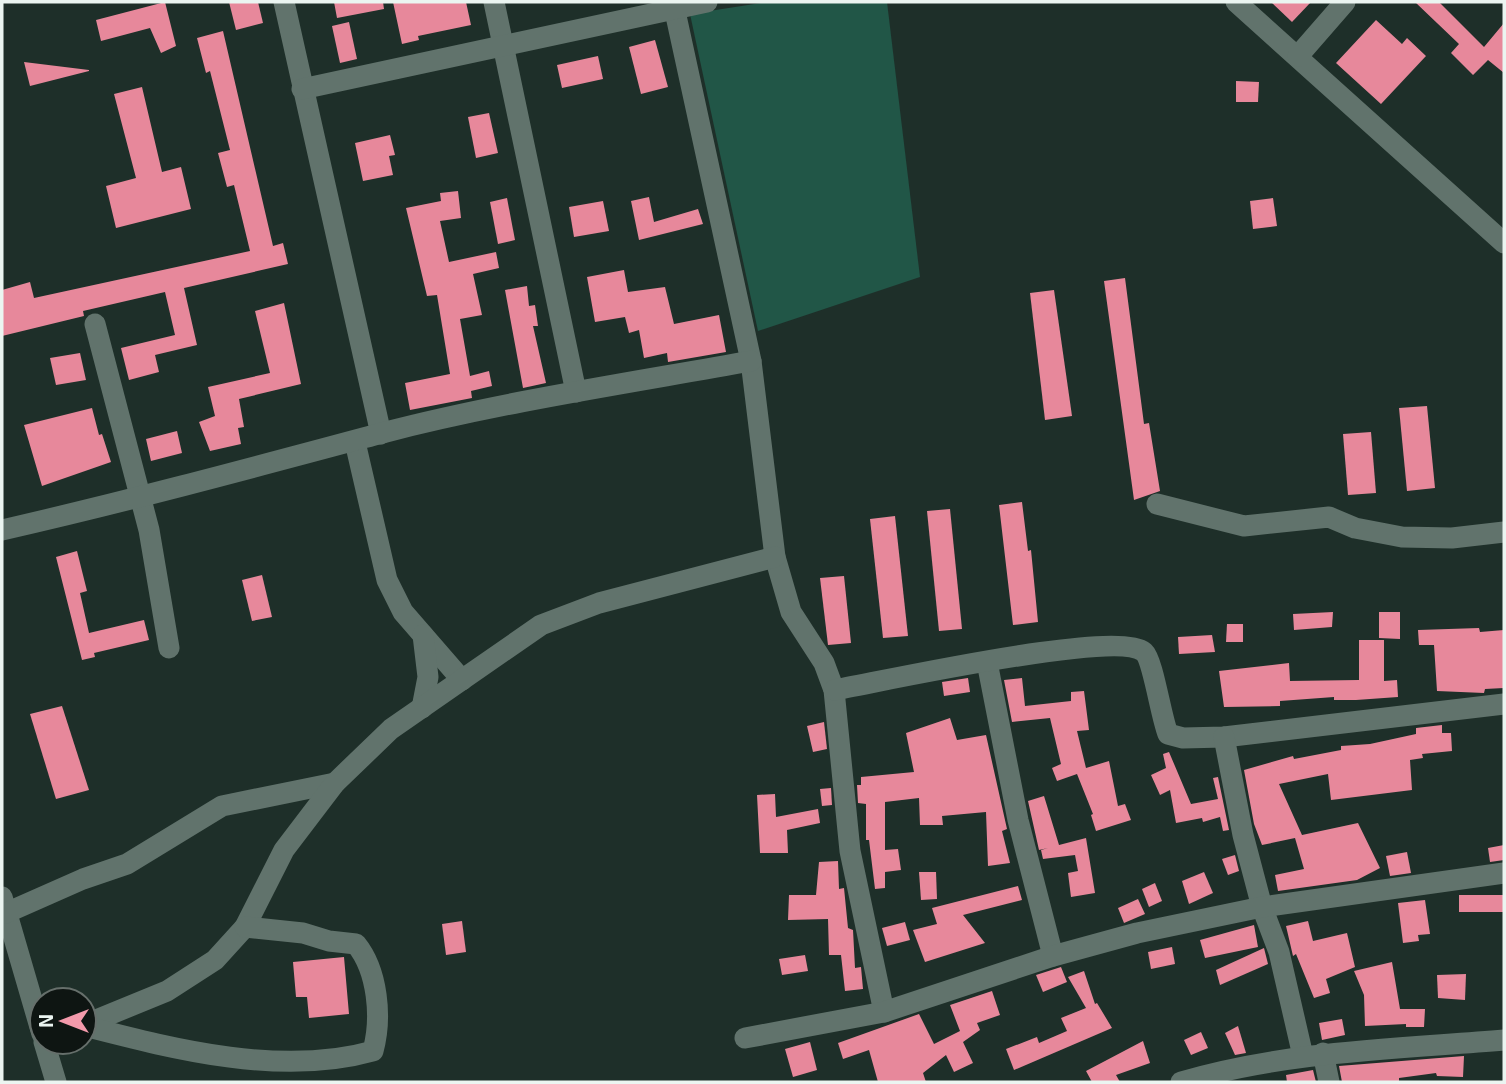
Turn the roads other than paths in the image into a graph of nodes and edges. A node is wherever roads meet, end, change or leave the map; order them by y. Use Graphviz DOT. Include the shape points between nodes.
graph roads {
  1 [pos="284,2"];
  2 [pos="494,2"];
  3 [pos="707,2"];
  4 [pos="1236,2"];
  5 [pos="1345,2"];
  6 [pos="674,5"];
  7 [pos="503,45"];
  8 [pos="1298,56"];
  9 [pos="302,89"];
  10 [pos="1504,243"];
  11 [pos="95,324"];
  12 [pos="751,361"];
  13 [pos="576,392"];
  14 [pos="381,433"];
  15 [pos="355,442"];
  16 [pos="140,499"];
  17 [pos="1157,504"];
  18 [pos="2,530"];
  19 [pos="1504,532"];
  20 [pos="775,557"];
  21 [pos="423,635"];
  22 [pos="169,648"];
  23 [pos="987,662"];
  24 [pos="462,680"];
  25 [pos="834,690"];
  26 [pos="1504,704"];
  27 [pos="422,708"];
  28 [pos="1224,737"];
  29 [pos="335,783"];
  30 [pos="1504,873"];
  31 [pos="4,905"];
  32 [pos="1262,907"];
  33 [pos="246,927"];
  34 [pos="1053,956"];
  35 [pos="28,986"];
  36 [pos="884,1013"];
  37 [pos="98,1020"];
  38 [pos="98,1030"];
  39 [pos="745,1038"];
  40 [pos="1504,1040"];
  41 [pos="1313,1054"];
  42 [pos="48,1056"];
  43 [pos="56,1082"];
  44 [pos="1181,1082"];
  45 [pos="1329,1082"];
  1 -- 9 [label="street"];
  2 -- 7 [label="street"];
  3 -- 6 [label="street"];
  4 -- 8 [label="street"];
  5 -- 8 [label="street"];
  6 -- 7 [label="street"];
  6 -- 12 [label="street"];
  7 -- 9 [label="street"];
  7 -- 13 [label="street"];
  8 -- 10 [label="street"];
  9 -- 14 [label="street"];
  11 -- 16 [label="street"];
  12 -- 13 [label="street"];
  12 -- 20 [label="street"];
  13 -- 14 [label="street"];
  14 -- 15 [label="street"];
  15 -- 16 [label="street"];
  15 -- 21 [label="street" via="387,580 396,601"];
  16 -- 18 [label="street"];
  16 -- 22 [label="street"];
  17 -- 19 [label="street" via="1244,526 1329,517 1402,537"];
  20 -- 24 [label="street" via="598,603 541,625"];
  20 -- 25 [label="street" via="792,612 824,663"];
  21 -- 24 [label="street"];
  21 -- 27 [label="street" via="428,677"];
  23 -- 25 [label="street"];
  23 -- 28 [label="street" via="1056,649 1135,646 1147,654 1153,669 1168,734"];
  23 -- 34 [label="street" via="1017,820"];
  24 -- 27 [label="street"];
  25 -- 36 [label="street" via="850,851"];
  26 -- 28 [label="street"];
  27 -- 29 [label="street" via="391,729"];
  28 -- 32 [label="street" via="1228,771"];
  29 -- 31 [label="street" via="222,806 127,864"];
  29 -- 33 [label="street" via="284,850"];
  30 -- 32 [label="street"];
  31 -- 35 [label="street"];
  32 -- 34 [label="street"];
  32 -- 41 [label="street"];
  33 -- 37 [label="street" via="215,960 167,991"];
  33 -- 38 [label="street" via="356,944 368,959 376,1004 373,1051 264,1062 167,1048"];
  34 -- 36 [label="street"];
  36 -- 39 [label="street"];
  40 -- 41 [label="street"];
  41 -- 44 [label="street"];
  41 -- 45 [label="street"];
  42 -- 43 [label="street"];
}
